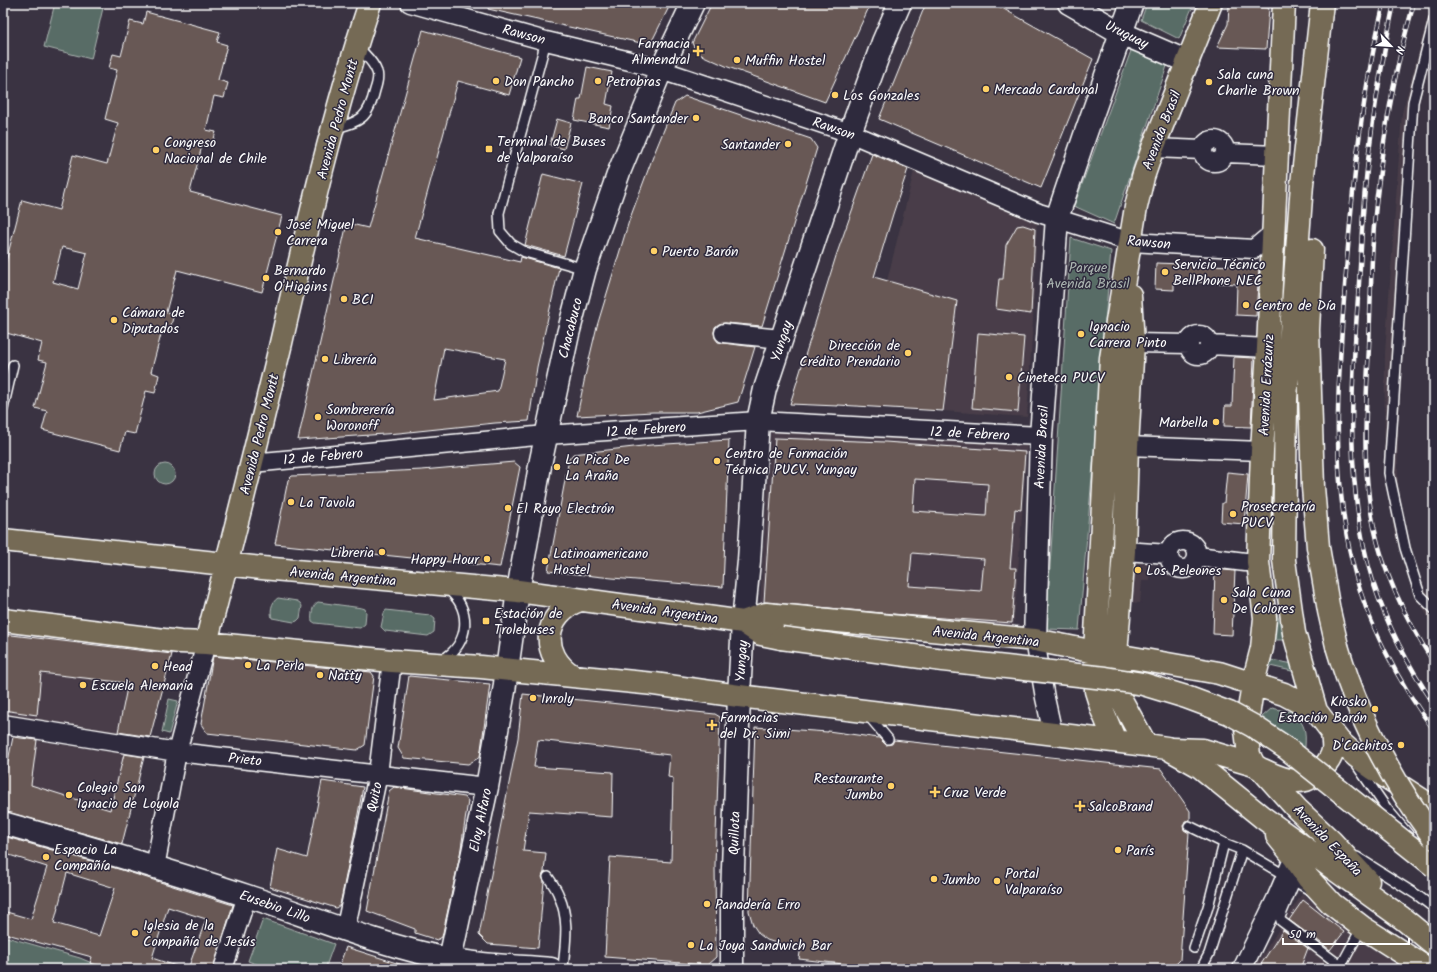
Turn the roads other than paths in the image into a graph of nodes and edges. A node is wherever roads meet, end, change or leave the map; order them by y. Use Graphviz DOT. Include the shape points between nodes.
graph roads {
  1 [pos="370,3"];
  2 [pos="410,3"];
  3 [pos="693,3"];
  4 [pos="900,3"];
  5 [pos="1069,3"];
  6 [pos="1132,3"];
  7 [pos="1211,3"];
  8 [pos="1284,3"];
  9 [pos="1323,3"];
  10 [pos="1434,20"];
  11 [pos="1120,33"];
  12 [pos="546,41"];
  13 [pos="357,46"];
  14 [pos="1188,62"];
  15 [pos="661,70"];
  16 [pos="333,129"];
  17 [pos="850,133"];
  18 [pos="1152,148"];
  19 [pos="1276,155"];
  20 [pos="1057,218"];
  21 [pos="1273,233"];
  22 [pos="1254,249"];
  23 [pos="1129,252"];
  24 [pos="1271,269"];
  25 [pos="585,270"];
  26 [pos="724,333"];
  27 [pos="781,339"];
  28 [pos="1133,343"];
  29 [pos="1268,348"];
  30 [pos="13,365"];
  31 [pos="3,409"];
  32 [pos="758,421"];
  33 [pos="546,435"];
  34 [pos="1041,436"];
  35 [pos="1126,446"];
  36 [pos="1262,451"];
  37 [pos="252,463"];
  38 [pos="3,540"];
  39 [pos="1124,551"];
  40 [pos="1258,562"];
  41 [pos="226,564"];
  42 [pos="441,584"];
  43 [pos="518,591"];
  44 [pos="580,600"];
  45 [pos="1434,609"];
  46 [pos="3,620"];
  47 [pos="743,622"];
  48 [pos="1035,640"];
  49 [pos="206,643"];
  50 [pos="1262,648"];
  51 [pos="1095,652"];
  52 [pos="1116,655"];
  53 [pos="392,661"];
  54 [pos="431,664"];
  55 [pos="506,670"];
  56 [pos="1219,673"];
  57 [pos="573,676"];
  58 [pos="1253,683"];
  59 [pos="739,696"];
  60 [pos="865,711"];
  61 [pos="1316,711"];
  62 [pos="3,724"];
  63 [pos="1053,734"];
  64 [pos="1335,736"];
  65 [pos="888,739"];
  66 [pos="1115,741"];
  67 [pos="1146,745"];
  68 [pos="1167,748"];
  69 [pos="177,752"];
  70 [pos="1258,767"];
  71 [pos="378,774"];
  72 [pos="487,787"];
  73 [pos="1434,808"];
  74 [pos="1262,817"];
  75 [pos="3,823"];
  76 [pos="1189,826"];
  77 [pos="1434,838"];
  78 [pos="1330,841"];
  79 [pos="1224,843"];
  80 [pos="1242,850"];
  81 [pos="1434,865"];
  82 [pos="155,867"];
  83 [pos="1292,871"];
  84 [pos="548,877"];
  85 [pos="247,896"];
  86 [pos="1434,908"];
  87 [pos="1402,918"];
  88 [pos="1362,927"];
  89 [pos="345,931"];
  90 [pos="1434,944"];
  91 [pos="1194,948"];
  92 [pos="449,964"];
  93 [pos="1343,968"];
  94 [pos="223,969"];
  95 [pos="552,969"];
  96 [pos="563,969"];
  97 [pos="732,969"];
  98 [pos="1201,969"];
  99 [pos="1242,969"];
  100 [pos="1428,969"];
  1 -- 13 [label="main road, Avenida Pedro Montt"];
  2 -- 12 [label="street, Rawson"];
  3 -- 15 [label="street, Chacabuco"];
  4 -- 17 [label="street, Yungay"];
  5 -- 11 [label="street, Uruguay"];
  6 -- 11 [label="street, Avenida Brasil"];
  7 -- 14 [label="main road, Avenida Brasil"];
  8 -- 19 [label="main road, Avenida Errázuriz"];
  9 -- 61 [label="main road, Avenida Errázuriz" via="1302,184 1286,391 1284,552 1294,633"];
  9 -- 77 [label="main road, bridge" via="1308,330 1313,487 1318,547 1329,611 1345,673 1365,722 1386,763"];
  10 -- 45 [label="lane" via="1413,102 1389,473 1405,548 1420,594"];
  11 -- 14 [label="street, Uruguay"];
  11 -- 20 [label="street, Avenida Brasil"];
  12 -- 15 [label="street, Rawson"];
  12 -- 25 [label="lane" via="499,213 500,231 511,244 525,252"];
  13 -- 16 [label="main road, Avenida Pedro Montt"];
  13 -- 16 [label="lane" via="378,72 371,106 356,122"];
  14 -- 18 [label="main road, Avenida Brasil"];
  15 -- 17 [label="street, Rawson"];
  15 -- 25 [label="street, Chacabuco" via="619,172"];
  16 -- 37 [label="main road, Avenida Pedro Montt"];
  17 -- 20 [label="street, Rawson" via="1039,213"];
  17 -- 27 [label="street, Yungay"];
  18 -- 19 [label="street" via="1202,150 1208,141 1215,139 1224,145 1225,153"];
  18 -- 23 [label="main road, Avenida Brasil" via="1137,199"];
  19 -- 21 [label="main road, Avenida Errázuriz"];
  20 -- 23 [label="street, Rawson"];
  20 -- 34 [label="street, Avenida Brasil"];
  21 -- 22 [label="street"];
  21 -- 24 [label="main road, Avenida Errázuriz"];
  22 -- 23 [label="street, Rawson"];
  22 -- 24 [label="street"];
  23 -- 28 [label="main road, Avenida Brasil"];
  23 -- 51 [label="main road, Avenida Brasil" via="1111,358"];
  24 -- 29 [label="main road, Avenida Errázuriz"];
  25 -- 33 [label="street, Chacabuco"];
  26 -- 27 [label="street"];
  27 -- 32 [label="street, Yungay"];
  28 -- 29 [label="street" via="1190,344 1191,338 1200,334 1206,336 1210,345"];
  28 -- 35 [label="main road, Avenida Brasil"];
  29 -- 36 [label="main road, Avenida Errázuriz"];
  30 -- 31 [label="lane"];
  32 -- 33 [label="street, 12 de Febrero"];
  32 -- 34 [label="street, 12 de Febrero"];
  32 -- 47 [label="street, Yungay" via="750,561"];
  33 -- 37 [label="street, 12 de Febrero"];
  33 -- 43 [label="street, Chacabuco"];
  34 -- 48 [label="street, Avenida Brasil"];
  35 -- 36 [label="street"];
  35 -- 39 [label="main road, Avenida Brasil"];
  36 -- 40 [label="main road, Avenida Errázuriz"];
  37 -- 41 [label="main road, Avenida Pedro Montt"];
  38 -- 41 [label="main road, Avenida Argentina"];
  39 -- 40 [label="street" via="1170,554 1176,543 1185,541 1192,544 1197,556"];
  39 -- 52 [label="main road, Avenida Brasil"];
  40 -- 50 [label="main road, Avenida Errázuriz" via="1265,618"];
  41 -- 42 [label="main road, Avenida Argentina"];
  41 -- 49 [label="main road, Avenida Pedro Montt"];
  42 -- 43 [label="main road, Avenida Argentina"];
  42 -- 54 [label="lane" via="460,602 465,627 454,651"];
  43 -- 44 [label="main road, Avenida Argentina"];
  43 -- 55 [label="street, Chacabuco"];
  44 -- 47 [label="main road, Avenida Argentina"];
  44 -- 57 [label="main road" via="565,607 559,614 551,629 550,638 553,656 558,664"];
  46 -- 49 [label="main road"];
  47 -- 48 [label="main road, Avenida Argentina" via="766,614"];
  47 -- 59 [label="street, Yungay"];
  47 -- 81 [label="main road, bridge" via="761,634 781,638 1105,678 1143,684 1186,697 1229,713 1286,748"];
  48 -- 51 [label="main road, Avenida Argentina"];
  48 -- 63 [label="street, Avenida Brasil"];
  49 -- 53 [label="main road"];
  49 -- 69 [label="street, Avenida Pedro Montt"];
  50 -- 56 [label="main road" via="1249,658"];
  50 -- 58 [label="main road, Avenida Errázuriz"];
  51 -- 52 [label="main road, Avenida Argentina"];
  51 -- 66 [label="main road, Avenida Brasil" via="1096,691"];
  52 -- 56 [label="main road, Avenida Argentina"];
  52 -- 67 [label="main road, Avenida Brasil" via="1118,696"];
  53 -- 54 [label="main road"];
  53 -- 71 [label="street, Quito"];
  54 -- 55 [label="main road"];
  55 -- 57 [label="main road"];
  55 -- 72 [label="street, Eloy Alfaro"];
  56 -- 58 [label="main road, Avenida Argentina"];
  57 -- 59 [label="main road"];
  58 -- 61 [label="main road, Avenida Argentina" via="1284,694"];
  58 -- 70 [label="main road, Avenida Errázuriz" via="1246,730 1249,755"];
  59 -- 60 [label="main road"];
  59 -- 97 [label="street, Quillota"];
  60 -- 63 [label="main road"];
  60 -- 65 [label="lane"];
  61 -- 64 [label="main road"];
  62 -- 69 [label="street, Prieto"];
  63 -- 66 [label="main road"];
  64 -- 70 [label="main road" via="1328,760 1306,780 1287,779"];
  64 -- 73 [label="main road" via="1356,756"];
  64 -- 81 [label="lane" via="1386,809"];
  66 -- 67 [label="main road"];
  67 -- 68 [label="main road"];
  68 -- 70 [label="main road" via="1203,750"];
  68 -- 74 [label="main road, Avenida España" via="1199,766"];
  69 -- 71 [label="street, Prieto"];
  69 -- 82 [label="street, Avenida Pedro Montt"];
  70 -- 78 [label="main road, Avenida España"];
  71 -- 72 [label="street, Prieto"];
  71 -- 89 [label="street, Quito"];
  72 -- 92 [label="street, Eloy Alfaro"];
  74 -- 83 [label="main road"];
  74 -- 87 [label="main road, Avenida España"];
  75 -- 82 [label="street, Eusebio Lillo"];
  76 -- 79 [label="lane"];
  78 -- 86 [label="lane" via="1417,894"];
  78 -- 87 [label="main road, Avenida España"];
  79 -- 80 [label="lane"];
  79 -- 91 [label="lane" via="1208,907"];
  80 -- 83 [label="lane"];
  80 -- 98 [label="lane" via="1209,954"];
  82 -- 85 [label="street, Eusebio Lillo"];
  83 -- 88 [label="main road" via="1308,878 1332,904"];
  83 -- 93 [label="lane" via="1281,921"];
  83 -- 99 [label="street"];
  84 -- 96 [label="lane" via="559,895 565,915 567,930"];
  85 -- 89 [label="street, Eusebio Lillo"];
  85 -- 94 [label="street"];
  87 -- 90 [label="main road, Avenida España"];
  88 -- 93 [label="lane"];
  88 -- 100 [label="main road"];
  89 -- 92 [label="street, Eusebio Lillo"];
  92 -- 95 [label="street, Eusebio Lillo"];
}
